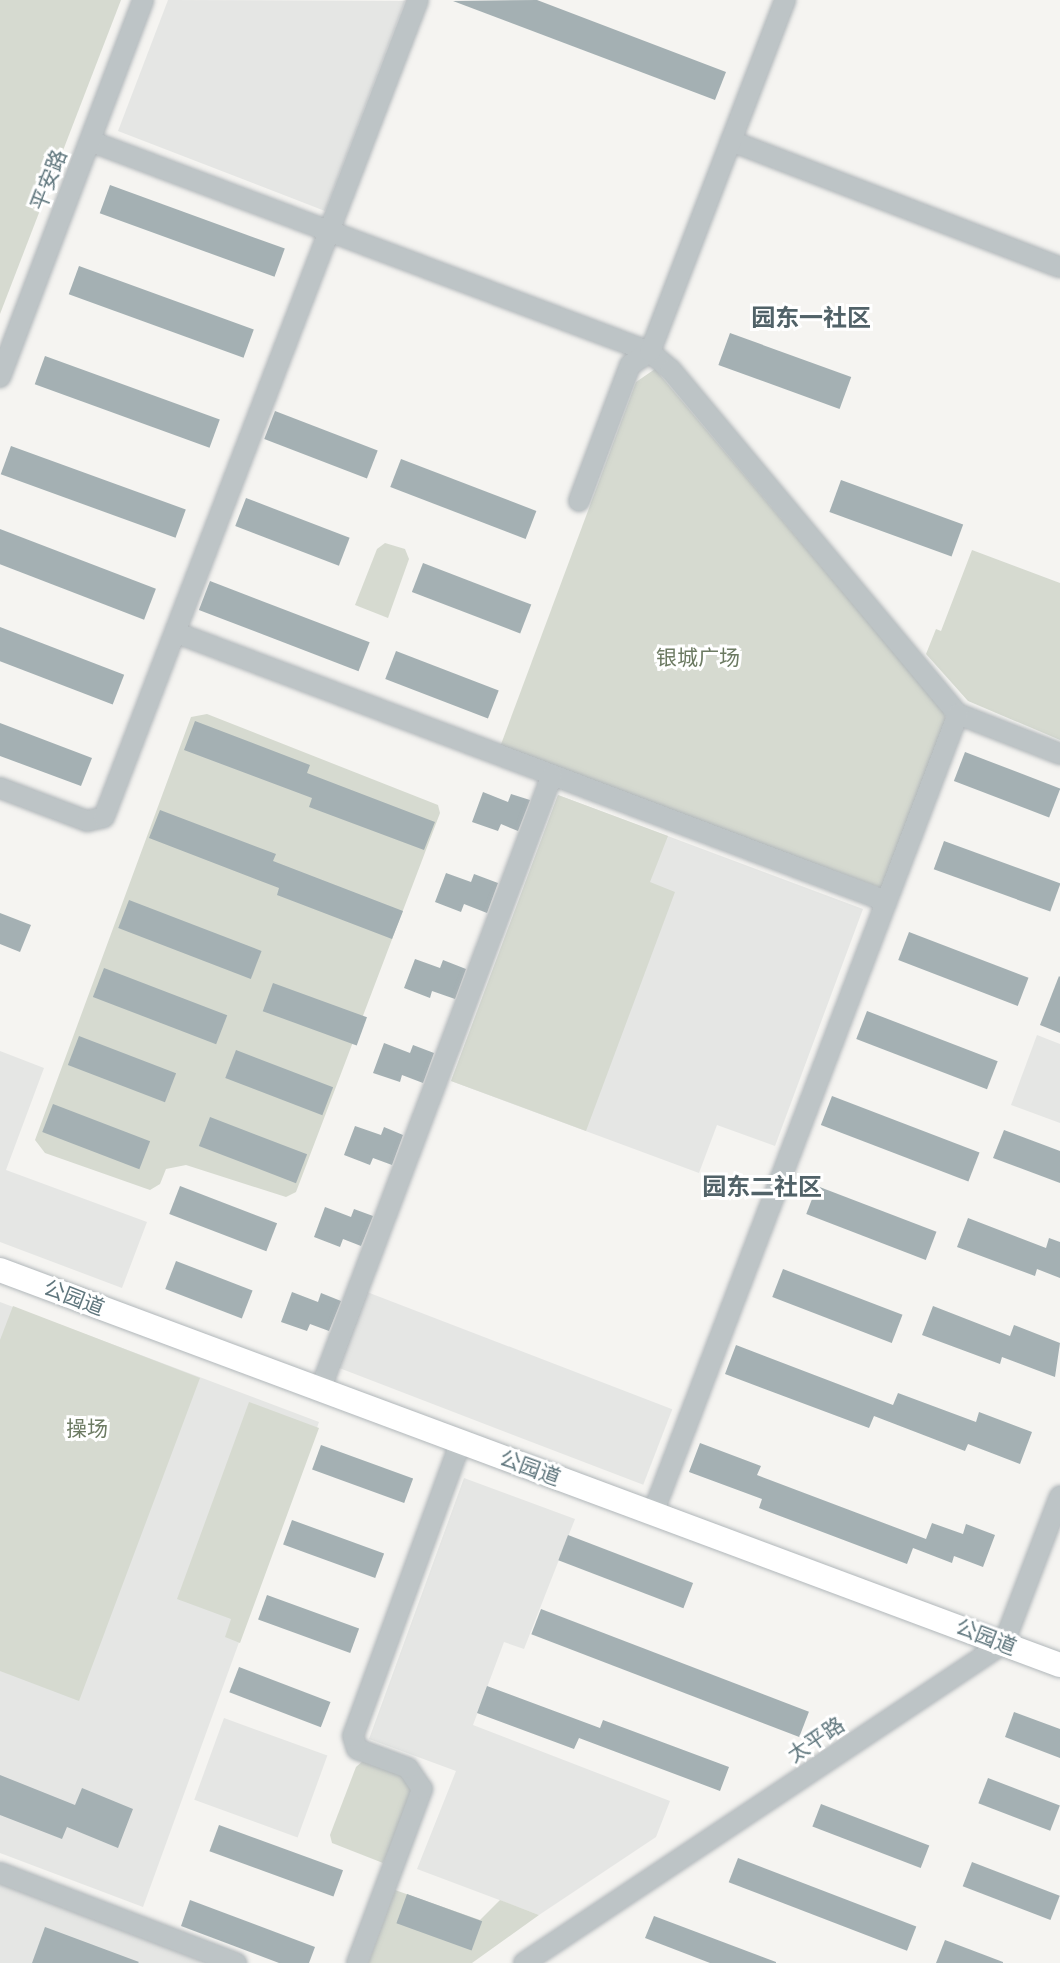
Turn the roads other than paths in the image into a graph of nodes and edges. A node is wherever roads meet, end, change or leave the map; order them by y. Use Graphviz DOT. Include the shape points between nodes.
graph roads {
  1 [pos="143,0"];
  2 [pos="418,0"];
  3 [pos="785,0"];
  4 [pos="90,141"];
  5 [pos="731,141"];
  6 [pos="331,232"];
  7 [pos="1060,267"];
  8 [pos="650,352"];
  9 [pos="0,377"];
  10 [pos="579,501"];
  11 [pos="177,633"];
  12 [pos="958,714"];
  13 [pos="1060,754"];
  14 [pos="552,774"];
  15 [pos="0,788"];
  16 [pos="886,901"];
  17 [pos="0,1270"];
  18 [pos="320,1390"];
  19 [pos="459,1443"];
  20 [pos="1060,1496"];
  21 [pos="653,1513"];
  22 [pos="1004,1643"];
  23 [pos="1060,1665"];
  24 [pos="0,1873"];
  25 [pos="236,1963"];
  26 [pos="357,1963"];
  27 [pos="524,1963"];
  1 -- 4 [label="street, 平安路"];
  2 -- 6 [label="street"];
  3 -- 5 [label="street"];
  4 -- 6 [label="street"];
  4 -- 9 [label="street, 平安路"];
  5 -- 7 [label="street"];
  5 -- 8 [label="street"];
  6 -- 8 [label="street"];
  6 -- 11 [label="street"];
  8 -- 10 [label="street" via="630,364"];
  8 -- 12 [label="street" via="671,370"];
  11 -- 14 [label="street"];
  11 -- 15 [label="street" via="104,817 87,821"];
  12 -- 13 [label="street"];
  12 -- 16 [label="street"];
  14 -- 16 [label="street"];
  14 -- 18 [label="street"];
  16 -- 21 [label="street"];
  17 -- 18 [label="main road, 公园道"];
  18 -- 19 [label="main road, 公园道"];
  19 -- 21 [label="main road, 公园道"];
  19 -- 26 [label="street" via="353,1736 357,1749 408,1768 422,1789"];
  20 -- 22 [label="street"];
  21 -- 22 [label="main road, 公园道"];
  22 -- 23 [label="main road, 公园道"];
  22 -- 27 [label="street, 太平路"];
  24 -- 25 [label="street"];
}
